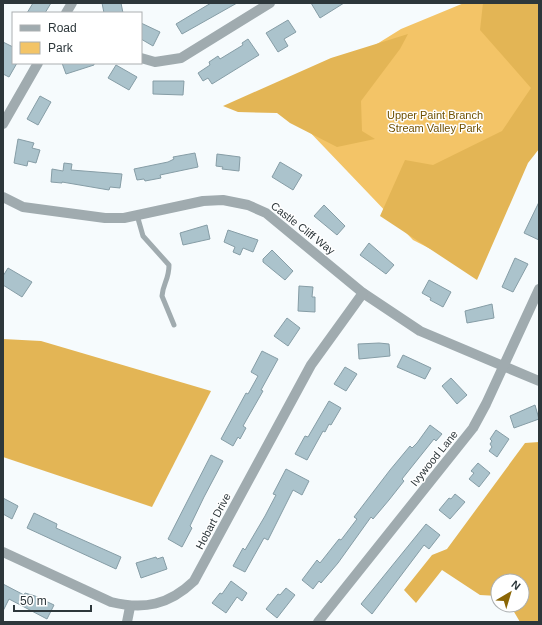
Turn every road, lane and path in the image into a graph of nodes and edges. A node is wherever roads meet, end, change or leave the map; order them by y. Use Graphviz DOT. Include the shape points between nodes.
graph roads {
  1 [pos="72,3"];
  2 [pos="270,3"];
  3 [pos="67,12"];
  4 [pos="142,58"];
  5 [pos="37,64"];
  6 [pos="3,124"];
  7 [pos="3,197"];
  8 [pos="137,215"];
  9 [pos="539,290"];
  10 [pos="363,293"];
  11 [pos="174,325"];
  12 [pos="502,367"];
  13 [pos="539,381"];
  14 [pos="3,552"];
  15 [pos="130,607"];
  16 [pos="126,622"];
  17 [pos="318,622"];
  1 -- 3 [label="street"];
  2 -- 4 [label="street" via="181,58 155,62"];
  5 -- 6 [label="street"];
  7 -- 8 [label="street, Castle Cliff Way" via="23,207 105,218"];
  8 -- 10 [label="street, Castle Cliff Way" via="203,201 223,200 248,205 266,213 290,231"];
  8 -- 11 [label="lane" via="143,236 168,265 169,277 162,296"];
  9 -- 12 [label="street, Ivywood Lane"];
  10 -- 12 [label="street, Castle Cliff Way" via="420,331"];
  10 -- 15 [label="street, Hobart Drive" via="311,365 194,581 182,592 167,600 149,606"];
  12 -- 13 [label="street, Castle Cliff Way"];
  12 -- 17 [label="street, Ivywood Lane" via="473,428"];
  14 -- 15 [label="street, Hobart Drive" via="111,602"];
  15 -- 16 [label="street"];
}
